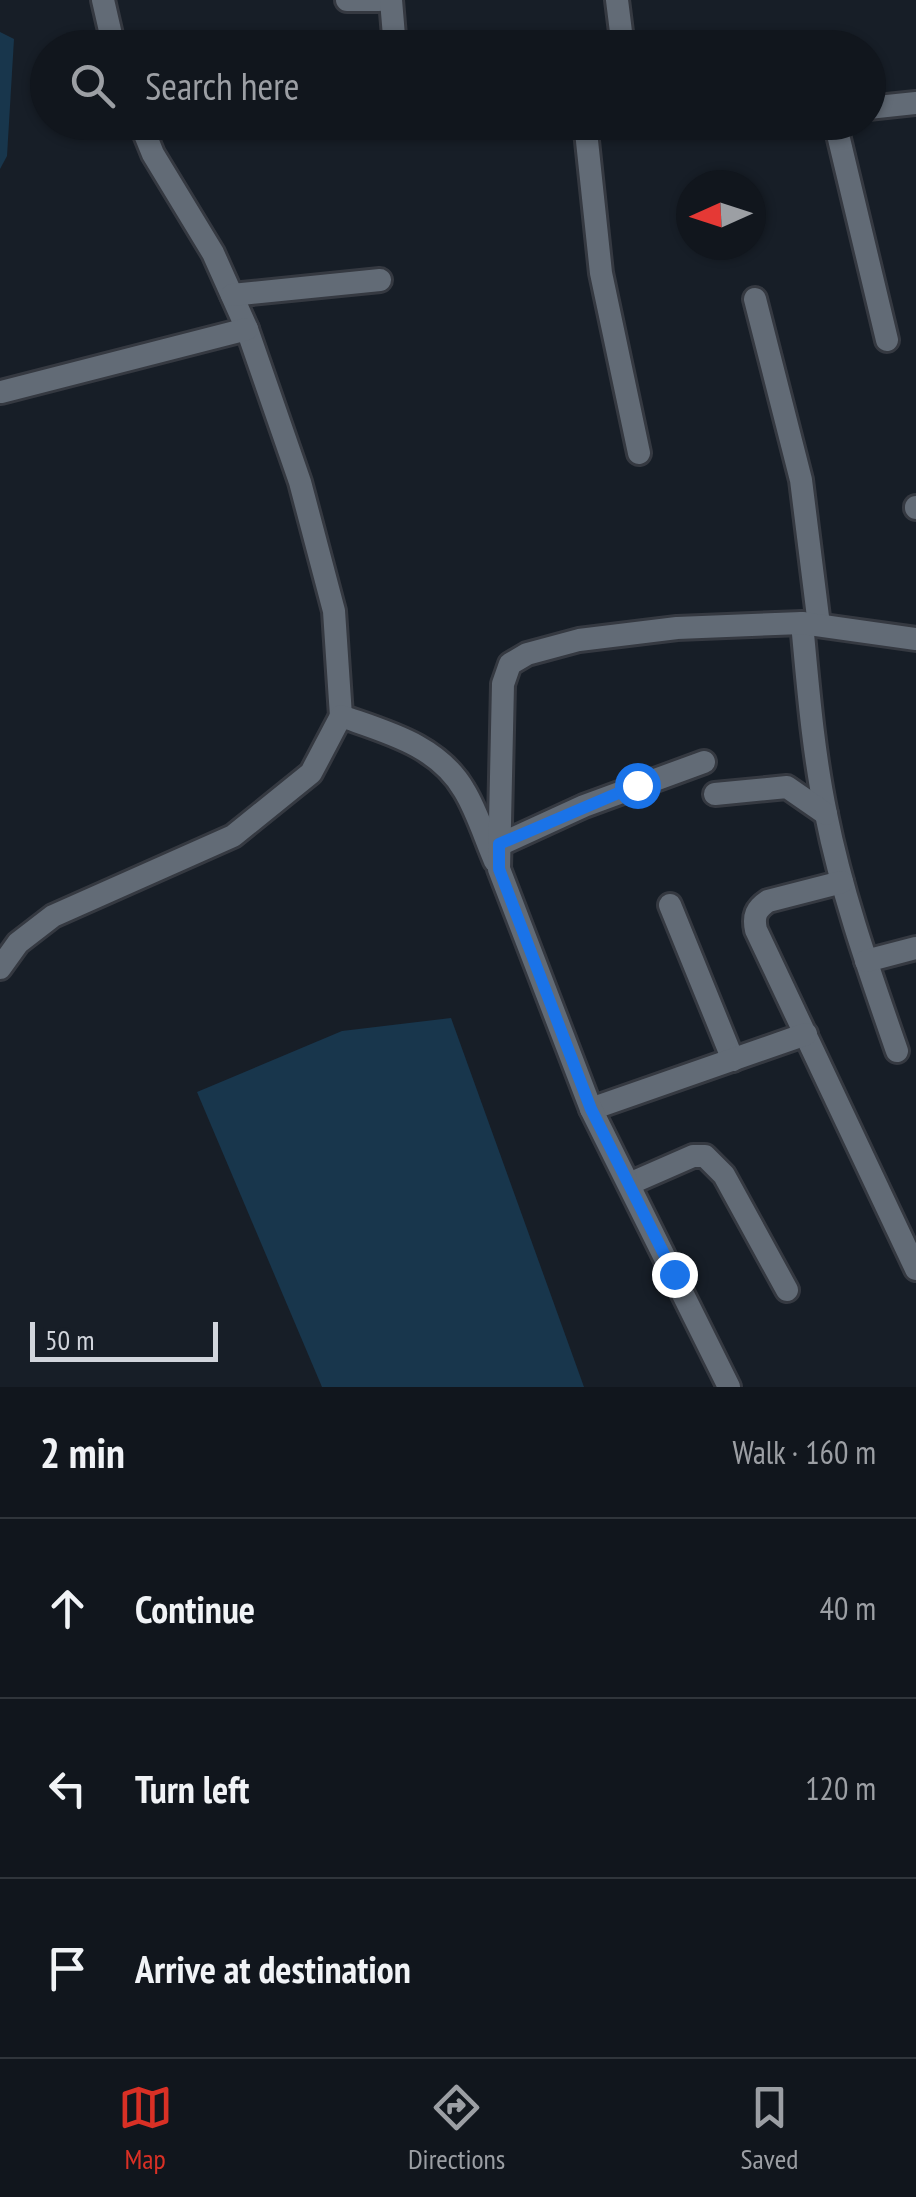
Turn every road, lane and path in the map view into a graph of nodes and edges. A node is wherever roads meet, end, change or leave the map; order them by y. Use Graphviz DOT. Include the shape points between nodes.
graph roads {
  1 [pos="103,0"];
  2 [pos="347,0"];
  3 [pos="375,0"];
  4 [pos="391,0"];
  5 [pos="617,0"];
  6 [pos="110,30"];
  7 [pos="394,30"];
  8 [pos="621,30"];
  9 [pos="886,109"];
  10 [pos="914,111"];
  11 [pos="147,140"];
  12 [pos="587,140"];
  13 [pos="839,140"];
  14 [pos="380,280"];
  15 [pos="232,295"];
  16 [pos="754,299"];
  17 [pos="248,329"];
  18 [pos="887,340"];
  19 [pos="1,392"];
  20 [pos="639,454"];
  21 [pos="810,624"];
  22 [pos="916,638"];
  23 [pos="341,716"];
  24 [pos="704,762"];
  25 [pos="715,794"];
  26 [pos="826,814"];
  27 [pos="499,844"];
  28 [pos="499,869"];
  29 [pos="842,882"];
  30 [pos="670,904"];
  31 [pos="916,948"];
  32 [pos="866,961"];
  33 [pos="0,968"];
  34 [pos="806,1034"];
  35 [pos="897,1051"];
  36 [pos="733,1060"];
  37 [pos="591,1109"];
  38 [pos="629,1184"];
  39 [pos="916,1268"];
  40 [pos="786,1290"];
  41 [pos="729,1387"];
  1 -- 6 [label="street"];
  2 -- 3 [label="street"];
  4 -- 7 [label="street"];
  5 -- 8 [label="street"];
  9 -- 10 [label="street"];
  11 -- 15 [label="street"];
  12 -- 20 [label="street" via="600,273"];
  13 -- 18 [label="street"];
  14 -- 15 [label="street"];
  15 -- 17 [label="street"];
  16 -- 21 [label="street" via="800,480"];
  17 -- 19 [label="street"];
  17 -- 23 [label="street" via="300,482 334,611"];
  21 -- 22 [label="street"];
  21 -- 26 [label="street" via="814,738"];
  21 -- 27 [label="street" via="677,628 579,640 510,664 503,684"];
  23 -- 28 [label="street" via="440,760 464,788"];
  23 -- 33 [label="street" via="311,773 233,836 53,916 18,942"];
  24 -- 27 [label="street"];
  25 -- 26 [label="street" via="787,787"];
  26 -- 29 [label="street"];
  27 -- 28 [label="street"];
  28 -- 37 [label="street"];
  29 -- 32 [label="street"];
  29 -- 34 [label="street" via="768,901 754,918"];
  30 -- 36 [label="street"];
  31 -- 32 [label="street"];
  32 -- 35 [label="street"];
  34 -- 36 [label="street"];
  34 -- 39 [label="street"];
  36 -- 37 [label="street"];
  37 -- 38 [label="street"];
  38 -- 40 [label="street" via="705,1156 724,1175"];
  38 -- 41 [label="street"];
}
